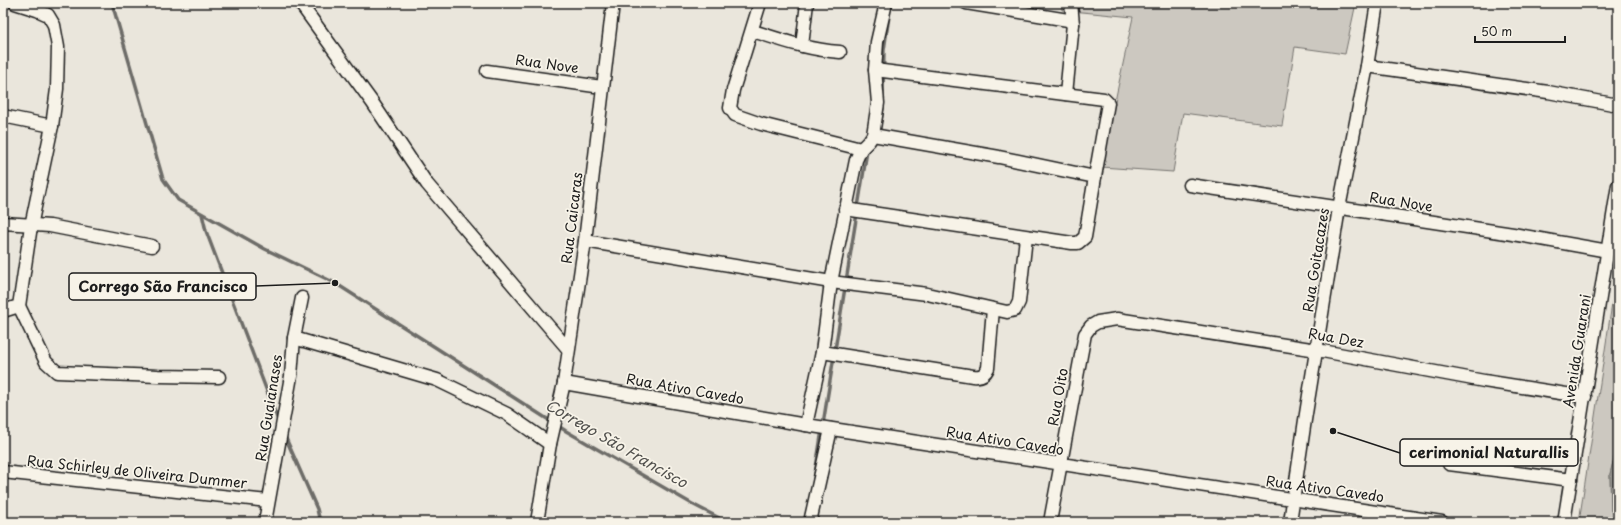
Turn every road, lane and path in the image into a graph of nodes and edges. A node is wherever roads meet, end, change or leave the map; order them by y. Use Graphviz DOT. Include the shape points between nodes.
graph roads {
  1 [pos="300,3"];
  2 [pos="613,3"];
  3 [pos="760,3"];
  4 [pos="807,3"];
  5 [pos="886,3"];
  6 [pos="966,3"];
  7 [pos="1071,3"];
  8 [pos="1377,3"];
  9 [pos="18,4"];
  10 [pos="1073,24"];
  11 [pos="753,30"];
  12 [pos="802,46"];
  13 [pos="840,52"];
  14 [pos="1367,66"];
  15 [pos="875,70"];
  16 [pos="487,71"];
  17 [pos="602,87"];
  18 [pos="1066,94"];
  19 [pos="1618,105"];
  20 [pos="3,116"];
  21 [pos="52,126"];
  22 [pos="873,135"];
  23 [pos="861,149"];
  24 [pos="1095,178"];
  25 [pos="1190,185"];
  26 [pos="1618,185"];
  27 [pos="1339,208"];
  28 [pos="845,209"];
  29 [pos="3,224"];
  30 [pos="31,226"];
  31 [pos="1026,236"];
  32 [pos="584,241"];
  33 [pos="152,246"];
  34 [pos="1608,251"];
  35 [pos="831,282"];
  36 [pos="302,298"];
  37 [pos="19,306"];
  38 [pos="993,309"];
  39 [pos="3,311"];
  40 [pos="1085,334"];
  41 [pos="294,338"];
  42 [pos="568,349"];
  43 [pos="1317,350"];
  44 [pos="822,352"];
  45 [pos="219,377"];
  46 [pos="564,383"];
  47 [pos="1585,397"];
  48 [pos="806,425"];
  49 [pos="831,429"];
  50 [pos="551,440"];
  51 [pos="1449,464"];
  52 [pos="1062,465"];
  53 [pos="3,472"];
  54 [pos="1571,480"];
  55 [pos="1294,499"];
  56 [pos="268,501"];
  57 [pos="265,522"];
  58 [pos="538,522"];
  59 [pos="810,522"];
  60 [pos="1050,522"];
  61 [pos="1290,522"];
  62 [pos="1442,522"];
  63 [pos="1564,522"];
  1 -- 42 [label="street" via="372,102 427,184"];
  2 -- 17 [label="street, Rua Caicaras"];
  3 -- 11 [label="street"];
  4 -- 12 [label="street"];
  5 -- 15 [label="street" via="877,42"];
  6 -- 10 [label="street" via="1068,20"];
  7 -- 10 [label="street"];
  8 -- 14 [label="street, Rua Goitacazes"];
  9 -- 21 [label="street" via="48,15 54,25 58,54"];
  10 -- 18 [label="street"];
  11 -- 12 [label="street"];
  11 -- 23 [label="street" via="733,90 731,111 735,115 761,124"];
  12 -- 13 [label="street"];
  14 -- 19 [label="street" via="1548,92"];
  14 -- 27 [label="street, Rua Goitacazes"];
  15 -- 18 [label="street"];
  15 -- 22 [label="street" via="878,103"];
  16 -- 17 [label="street, Rua Nove"];
  17 -- 32 [label="street, Rua Caicaras"];
  18 -- 24 [label="street" via="1104,99 1108,103"];
  20 -- 21 [label="street"];
  21 -- 30 [label="street"];
  22 -- 23 [label="street"];
  22 -- 24 [label="street" via="999,157"];
  23 -- 28 [label="street"];
  24 -- 31 [label="street" via="1085,237 1078,243"];
  25 -- 27 [label="street, Rua Nove"];
  26 -- 34 [label="street, Avenida Guarani"];
  27 -- 34 [label="street, Rua Nove"];
  27 -- 43 [label="street, Rua Goitacazes"];
  28 -- 31 [label="street"];
  28 -- 35 [label="street"];
  29 -- 30 [label="street"];
  30 -- 33 [label="street" via="50,226"];
  30 -- 37 [label="street"];
  31 -- 38 [label="street" via="1018,308 1012,312"];
  32 -- 35 [label="street"];
  32 -- 42 [label="street, Rua Caicaras"];
  34 -- 47 [label="street, Avenida Guarani"];
  35 -- 38 [label="street" via="927,294"];
  35 -- 44 [label="street"];
  36 -- 41 [label="street, Rua Guaianases"];
  37 -- 39 [label="street"];
  37 -- 45 [label="street" via="46,362 57,372"];
  38 -- 44 [label="street" via="988,368 980,376"];
  40 -- 43 [label="street, Rua Dez" via="1098,322 1117,319"];
  40 -- 52 [label="street, Rua Oito"];
  41 -- 50 [label="street" via="437,380 507,414"];
  41 -- 56 [label="street, Rua Guaianases" via="291,376"];
  42 -- 46 [label="street, Rua Caicaras"];
  43 -- 47 [label="street, Rua Dez"];
  43 -- 55 [label="street, Rua Goitacazes"];
  44 -- 48 [label="street"];
  46 -- 48 [label="street, Rua Ativo Cavedo"];
  46 -- 50 [label="street, Rua Caicaras"];
  47 -- 54 [label="street, Avenida Guarani"];
  48 -- 49 [label="street, Rua Ativo Cavedo"];
  49 -- 52 [label="street, Rua Ativo Cavedo"];
  49 -- 59 [label="street"];
  50 -- 58 [label="street, Rua Caicaras"];
  51 -- 54 [label="street"];
  52 -- 55 [label="street, Rua Ativo Cavedo"];
  52 -- 60 [label="street, Rua Oito"];
  53 -- 56 [label="street, Rua Schirley de Oliveira Dummer"];
  54 -- 63 [label="street, Avenida Guarani"];
  55 -- 61 [label="street, Rua Goitacazes"];
  55 -- 62 [label="street, Rua Ativo Cavedo"];
  56 -- 57 [label="street, Rua Guaianases"];
}
